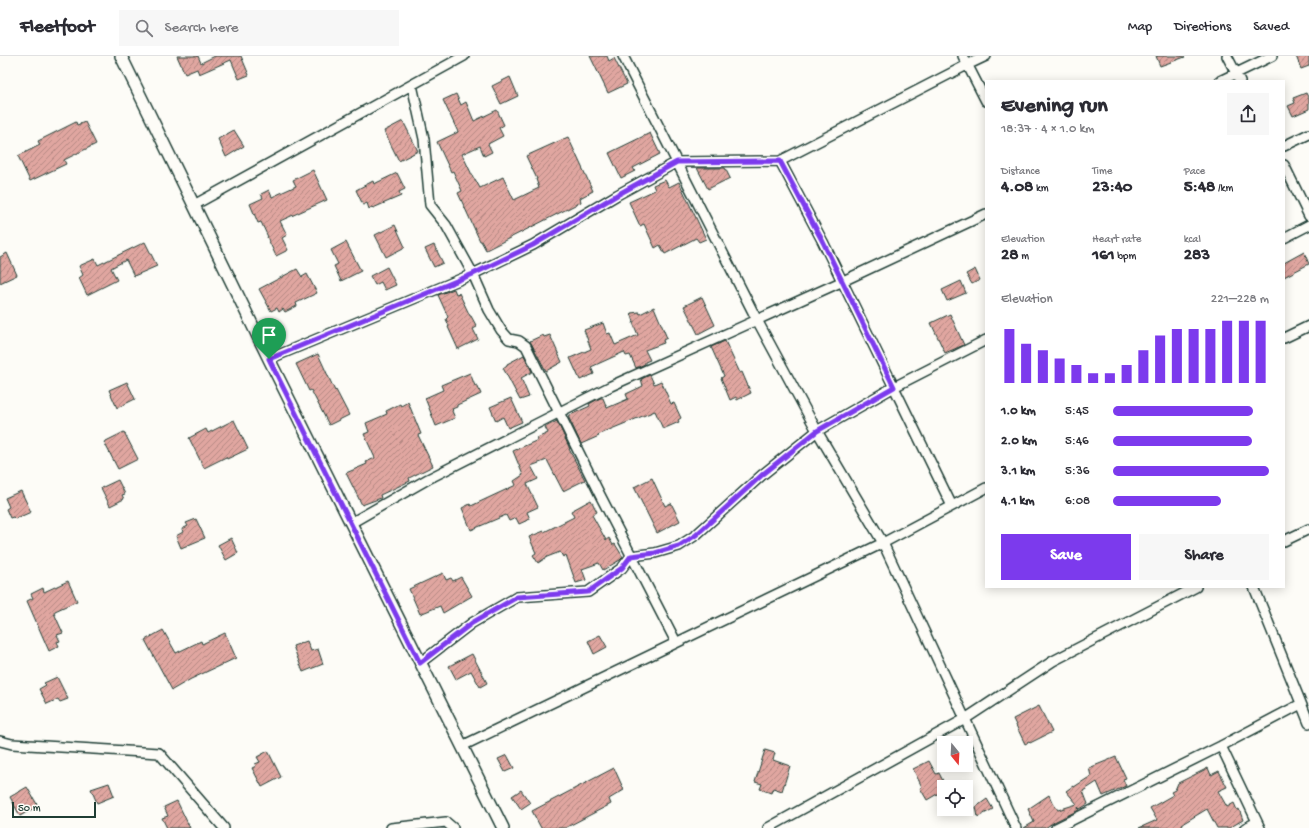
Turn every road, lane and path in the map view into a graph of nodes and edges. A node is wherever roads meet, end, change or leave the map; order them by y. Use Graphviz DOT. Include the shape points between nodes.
graph roads {
  1 [pos="121,56"];
  2 [pos="464,56"];
  3 [pos="623,56"];
  4 [pos="986,56"];
  5 [pos="1227,56"];
  6 [pos="1272,56"];
  7 [pos="965,60"];
  8 [pos="1238,77"];
  9 [pos="1224,80"];
  10 [pos="412,85"];
  11 [pos="985,99"];
  12 [pos="1309,134"];
  13 [pos="1285,146"];
  14 [pos="780,161"];
  15 [pos="677,162"];
  16 [pos="1285,167"];
  17 [pos="194,205"];
  18 [pos="985,214"];
  19 [pos="1309,216"];
  20 [pos="1309,225"];
  21 [pos="1285,237"];
  22 [pos="473,274"];
  23 [pos="843,281"];
  24 [pos="757,320"];
  25 [pos="1309,326"];
  26 [pos="1285,338"];
  27 [pos="985,341"];
  28 [pos="269,359"];
  29 [pos="894,387"];
  30 [pos="558,412"];
  31 [pos="817,431"];
  32 [pos="985,489"];
  33 [pos="952,506"];
  34 [pos="350,523"];
  35 [pos="1309,529"];
  36 [pos="1285,541"];
  37 [pos="883,543"];
  38 [pos="631,556"];
  39 [pos="1194,588"];
  40 [pos="1254,588"];
  41 [pos="676,642"];
  42 [pos="420,663"];
  43 [pos="1301,704"];
  44 [pos="965,719"];
  45 [pos="1309,723"];
  46 [pos="0,741"];
  47 [pos="462,746"];
  48 [pos="1221,746"];
  49 [pos="1258,825"];
  50 [pos="224,828"];
  51 [pos="391,828"];
  52 [pos="453,828"];
  53 [pos="503,828"];
  54 [pos="768,828"];
  55 [pos="1016,828"];
  56 [pos="1056,828"];
  57 [pos="1245,828"];
  1 -- 17 [label="street"];
  2 -- 10 [label="street"];
  3 -- 15 [label="street"];
  4 -- 7 [label="street"];
  5 -- 8 [label="street"];
  6 -- 8 [label="street"];
  7 -- 11 [label="street"];
  7 -- 14 [label="street"];
  8 -- 9 [label="street"];
  10 -- 17 [label="street"];
  10 -- 22 [label="street" via="424,138 430,205 446,225"];
  12 -- 13 [label="street"];
  14 -- 15 [label="street"];
  14 -- 23 [label="street"];
  15 -- 22 [label="street" via="533,245"];
  15 -- 24 [label="street"];
  16 -- 19 [label="street"];
  17 -- 28 [label="street"];
  18 -- 23 [label="street"];
  20 -- 21 [label="street"];
  22 -- 28 [label="street"];
  22 -- 30 [label="street" via="501,330 509,339 526,346"];
  23 -- 24 [label="street"];
  23 -- 29 [label="street"];
  24 -- 30 [label="street"];
  24 -- 31 [label="street"];
  25 -- 26 [label="street"];
  27 -- 29 [label="street"];
  28 -- 34 [label="street"];
  29 -- 31 [label="street"];
  29 -- 33 [label="street"];
  30 -- 34 [label="street" via="428,479"];
  30 -- 38 [label="street"];
  31 -- 37 [label="street"];
  31 -- 38 [label="street" via="762,475 696,535 679,546"];
  32 -- 33 [label="street"];
  33 -- 37 [label="street"];
  34 -- 42 [label="street"];
  35 -- 36 [label="street"];
  37 -- 41 [label="street"];
  37 -- 44 [label="street"];
  38 -- 41 [label="street"];
  38 -- 42 [label="street" via="622,568 588,592 517,597 472,623"];
  39 -- 44 [label="street" via="1053,661"];
  40 -- 43 [label="street"];
  41 -- 47 [label="street"];
  42 -- 47 [label="street"];
  43 -- 45 [label="street"];
  43 -- 48 [label="street"];
  44 -- 54 [label="street"];
  44 -- 55 [label="street"];
  46 -- 50 [label="street" via="12,744 158,753"];
  47 -- 53 [label="street"];
  48 -- 49 [label="street"];
  48 -- 56 [label="street"];
  49 -- 57 [label="street"];
  51 -- 52 [label="street" via="446,822"];
}
